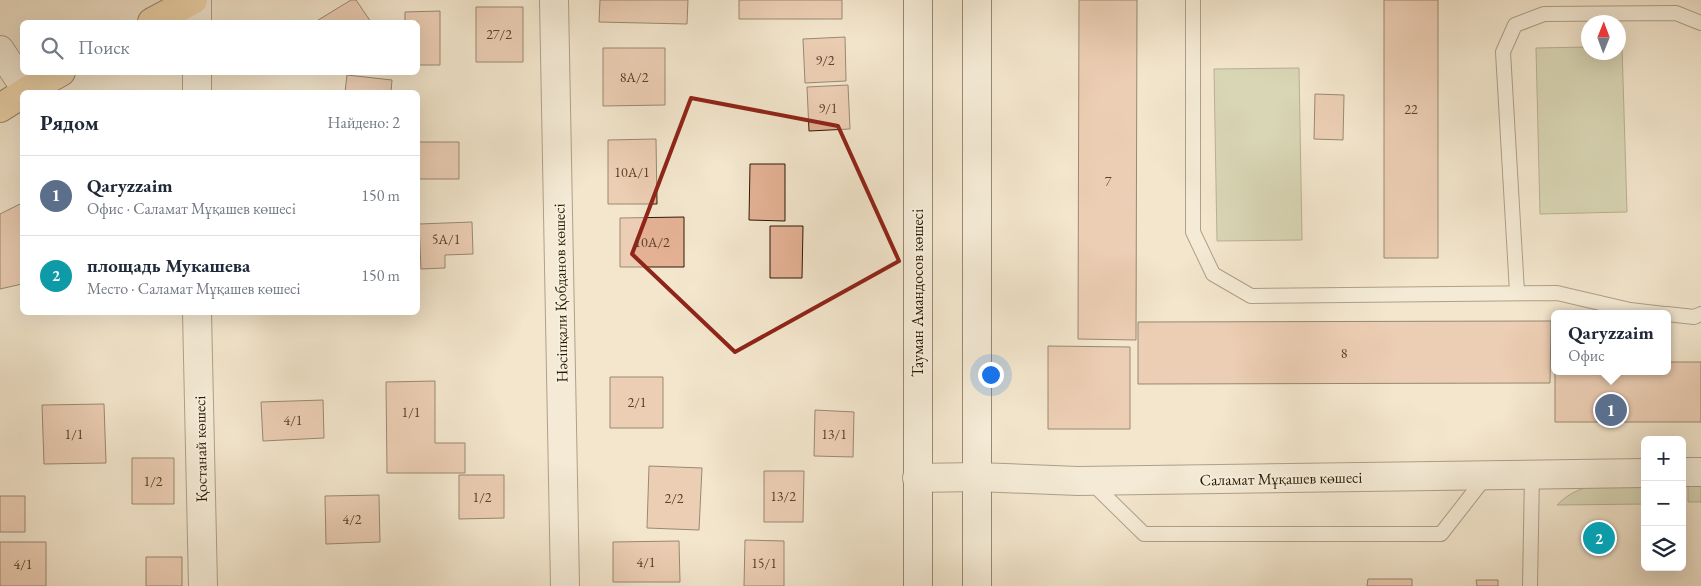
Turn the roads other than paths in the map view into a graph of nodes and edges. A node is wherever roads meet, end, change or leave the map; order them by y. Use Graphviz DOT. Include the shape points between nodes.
graph roads {
  1 [pos="195,0"];
  2 [pos="554,0"];
  3 [pos="918,0"];
  4 [pos="976,0"];
  5 [pos="1193,0"];
  6 [pos="156,20"];
  7 [pos="197,20"];
  8 [pos="1701,23"];
  9 [pos="0,50"];
  10 [pos="56,75"];
  11 [pos="197,75"];
  12 [pos="23,90"];
  13 [pos="30,90"];
  14 [pos="197,90"];
  15 [pos="20,96"];
  16 [pos="0,108"];
  17 [pos="1517,292"];
  18 [pos="1630,310"];
  19 [pos="1701,314"];
  20 [pos="197,315"];
  21 [pos="1671,315"];
  22 [pos="1686,472"];
  23 [pos="1701,472"];
  24 [pos="1641,473"];
  25 [pos="1488,475"];
  26 [pos="1532,475"];
  27 [pos="977,477"];
  28 [pos="917,478"];
  29 [pos="1091,481"];
  30 [pos="203,586"];
  31 [pos="565,586"];
  32 [pos="918,586"];
  33 [pos="977,586"];
  34 [pos="1530,586"];
  1 -- 6 [label="main road"];
  1 -- 7 [label="street"];
  2 -- 31 [label="street, Нәсіпқали Қобданов көшесі"];
  3 -- 28 [label="street, Тауман Амандосов көшесі"];
  4 -- 27 [label="street"];
  5 -- 17 [label="lane" via="1193,232 1213,274 1251,296"];
  8 -- 17 [label="lane" via="1676,13 1544,14 1515,25 1503,52"];
  9 -- 12 [label="street"];
  10 -- 13 [label="main road"];
  11 -- 14 [label="street"];
  15 -- 16 [label="main road"];
  17 -- 18 [label="lane" via="1556,293"];
  19 -- 21 [label="lane" via="1694,317"];
  20 -- 30 [label="street, Қостанай көшесі"];
  22 -- 23 [label="street"];
  24 -- 26 [label="street, Саламат Мұқашев көшесі"];
  25 -- 26 [label="street, Саламат Мұқашев көшесі"];
  25 -- 29 [label="street, Саламат Мұқашев көшесі"];
  25 -- 29 [label="lane" via="1441,534 1144,534"];
  26 -- 34 [label="lane"];
  27 -- 28 [label="street, Саламат Мұқашев көшесі"];
  27 -- 29 [label="street, Саламат Мұқашев көшесі"];
  27 -- 33 [label="street"];
  28 -- 32 [label="street, Тауман Амандосов көшесі"];
}
